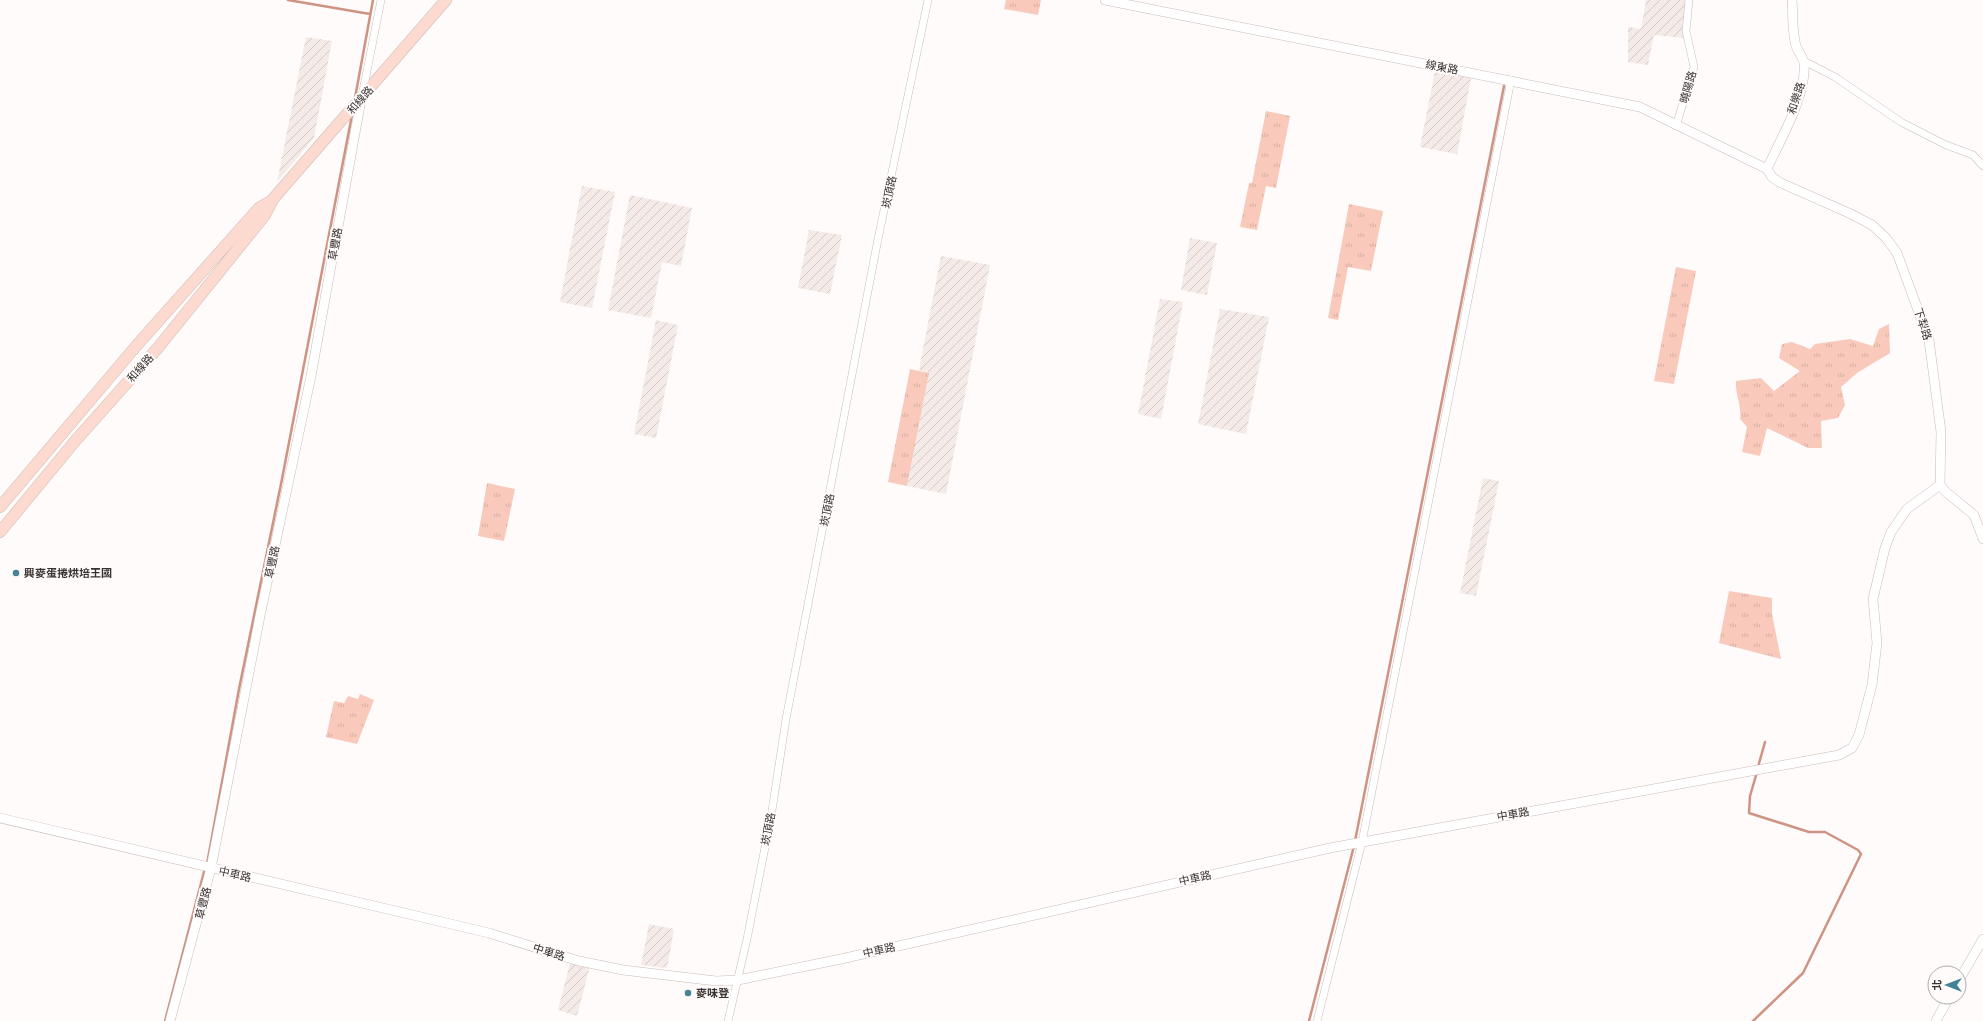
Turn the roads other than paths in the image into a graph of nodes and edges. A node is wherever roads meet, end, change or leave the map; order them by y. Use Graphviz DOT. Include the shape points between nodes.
graph roads {
  1 [pos="381,0"];
  2 [pos="446,0"];
  3 [pos="928,0"];
  4 [pos="1105,0"];
  5 [pos="1689,0"];
  6 [pos="1792,0"];
  7 [pos="1804,61"];
  8 [pos="1511,80"];
  9 [pos="361,100"];
  10 [pos="1676,126"];
  11 [pos="1983,166"];
  12 [pos="1767,169"];
  13 [pos="273,199"];
  14 [pos="1940,485"];
  15 [pos="0,507"];
  16 [pos="0,532"];
  17 [pos="1983,534"];
  18 [pos="0,818"];
  19 [pos="1362,842"];
  20 [pos="211,868"];
  21 [pos="1983,939"];
  22 [pos="1967,966"];
  23 [pos="738,980"];
  24 [pos="1945,1005"];
  25 [pos="170,1021"];
  26 [pos="728,1021"];
  27 [pos="1317,1021"];
  28 [pos="1936,1021"];
  1 -- 9 [label="street"];
  2 -- 9 [label="main road, 和線路"];
  3 -- 23 [label="street, 崁頂路" via="877,247 786,719 771,817"];
  4 -- 8 [label="street, 線東路"];
  5 -- 10 [label="street, 曉陽路" via="1686,32 1694,67"];
  6 -- 7 [label="street, 和樂路" via="1796,46"];
  7 -- 11 [label="street" via="1834,77 1901,122 1946,145 1973,155"];
  7 -- 12 [label="street, 和樂路" via="1800,92"];
  8 -- 10 [label="street, 線東路" via="1640,107"];
  8 -- 19 [label="street"];
  9 -- 13 [label="main road, 和線路"];
  9 -- 20 [label="street, 草豐路" via="311,376 260,616"];
  10 -- 12 [label="street, 線東路"];
  12 -- 14 [label="street, 下犁路" via="1779,182 1872,225 1897,253 1929,340 1941,432"];
  13 -- 15 [label="main road, 和線路" via="259,208 142,340"];
  13 -- 16 [label="main road, 和線路" via="265,216 157,349 76,440"];
  14 -- 17 [label="street" via="1974,515"];
  14 -- 19 [label="street, 中車路" via="1907,509 1891,532 1885,548 1872,600 1877,643 1872,685 1859,735 1852,748 1839,755 1762,770"];
  18 -- 20 [label="street, 中車路"];
  19 -- 23 [label="street, 中車路"];
  19 -- 27 [label="street"];
  20 -- 23 [label="street, 中車路" via="489,933 579,961 716,981"];
  20 -- 25 [label="street, 草豐路"];
  21 -- 22 [label="street"];
  23 -- 26 [label="street, 崁頂路"];
  24 -- 28 [label="street"];
}
